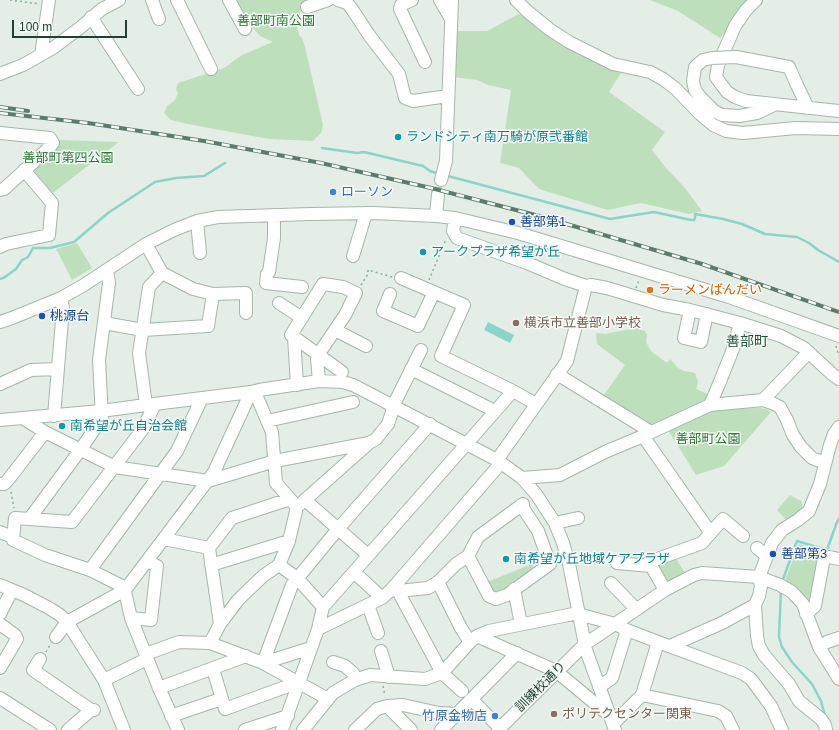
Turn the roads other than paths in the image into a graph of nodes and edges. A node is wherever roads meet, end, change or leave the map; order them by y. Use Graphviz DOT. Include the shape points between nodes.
graph roads {
  1 [pos="119,0"];
  2 [pos="152,0"];
  3 [pos="177,0"];
  4 [pos="229,0"];
  5 [pos="328,0"];
  6 [pos="338,0"];
  7 [pos="412,0"];
  8 [pos="440,0"];
  9 [pos="452,0"];
  10 [pos="516,0"];
  11 [pos="756,0"];
  12 [pos="48,3"];
  13 [pos="307,8"];
  14 [pos="91,17"];
  15 [pos="159,19"];
  16 [pos="451,19"];
  17 [pos="245,29"];
  18 [pos="41,55"];
  19 [pos="425,62"];
  20 [pos="211,69"];
  21 [pos="0,74"];
  22 [pos="138,89"];
  23 [pos="448,96"];
  24 [pos="774,105"];
  25 [pos="808,108"];
  26 [pos="839,111"];
  27 [pos="839,129"];
  28 [pos="0,133"];
  29 [pos="24,170"];
  30 [pos="441,180"];
  31 [pos="0,190"];
  32 [pos="438,194"];
  33 [pos="366,213"];
  34 [pos="274,215"];
  35 [pos="436,216"];
  36 [pos="455,218"];
  37 [pos="197,221"];
  38 [pos="146,244"];
  39 [pos="0,247"];
  40 [pos="200,253"];
  41 [pos="352,256"];
  42 [pos="107,270"];
  43 [pos="162,273"];
  44 [pos="401,278"];
  45 [pos="586,286"];
  46 [pos="302,287"];
  47 [pos="430,289"];
  48 [pos="213,294"];
  49 [pos="390,294"];
  50 [pos="60,298"];
  51 [pos="278,304"];
  52 [pos="690,310"];
  53 [pos="246,313"];
  54 [pos="707,314"];
  55 [pos="302,318"];
  56 [pos="0,322"];
  57 [pos="104,323"];
  58 [pos="740,323"];
  59 [pos="143,330"];
  60 [pos="336,330"];
  61 [pos="839,336"];
  62 [pos="294,337"];
  63 [pos="367,345"];
  64 [pos="421,350"];
  65 [pos="809,352"];
  66 [pos="318,355"];
  67 [pos="58,369"];
  68 [pos="411,369"];
  69 [pos="342,372"];
  70 [pos="556,374"];
  71 [pos="839,379"];
  72 [pos="319,381"];
  73 [pos="0,384"];
  74 [pos="297,385"];
  75 [pos="512,391"];
  76 [pos="251,392"];
  77 [pos="357,394"];
  78 [pos="202,398"];
  79 [pos="763,400"];
  80 [pos="150,404"];
  81 [pos="536,404"];
  82 [pos="710,404"];
  83 [pos="393,406"];
  84 [pos="101,411"];
  85 [pos="495,411"];
  86 [pos="54,416"];
  87 [pos="24,418"];
  88 [pos="0,420"];
  89 [pos="267,421"];
  90 [pos="430,424"];
  91 [pos="839,427"];
  92 [pos="45,432"];
  93 [pos="647,434"];
  94 [pos="369,443"];
  95 [pos="467,444"];
  96 [pos="81,449"];
  97 [pos="499,461"];
  98 [pos="275,462"];
  99 [pos="825,463"];
  100 [pos="115,467"];
  101 [pos="160,474"];
  102 [pos="522,478"];
  103 [pos="208,481"];
  104 [pos="4,482"];
  105 [pos="526,501"];
  106 [pos="297,502"];
  107 [pos="30,518"];
  108 [pos="578,518"];
  109 [pos="555,523"];
  110 [pos="338,529"];
  111 [pos="0,532"];
  112 [pos="710,532"];
  113 [pos="13,536"];
  114 [pos="743,536"];
  115 [pos="164,539"];
  116 [pos="289,541"];
  117 [pos="209,548"];
  118 [pos="757,548"];
  119 [pos="368,556"];
  120 [pos="468,556"];
  121 [pos="767,556"];
  122 [pos="839,560"];
  123 [pos="147,562"];
  124 [pos="618,563"];
  125 [pos="280,564"];
  126 [pos="211,565"];
  127 [pos="651,566"];
  128 [pos="90,570"];
  129 [pos="354,572"];
  130 [pos="759,577"];
  131 [pos="298,578"];
  132 [pos="438,582"];
  133 [pos="611,583"];
  134 [pos="0,585"];
  135 [pos="514,589"];
  136 [pos="12,590"];
  137 [pos="125,590"];
  138 [pos="664,590"];
  139 [pos="390,593"];
  140 [pos="756,605"];
  141 [pos="368,606"];
  142 [pos="323,607"];
  143 [pos="636,609"];
  144 [pos="0,614"];
  145 [pos="578,614"];
  146 [pos="806,614"];
  147 [pos="131,618"];
  148 [pos="67,622"];
  149 [pos="0,624"];
  150 [pos="220,624"];
  151 [pos="521,624"];
  152 [pos="615,624"];
  153 [pos="318,629"];
  154 [pos="627,630"];
  155 [pos="378,633"];
  156 [pos="56,637"];
  157 [pos="839,638"];
  158 [pos="474,639"];
  159 [pos="658,642"];
  160 [pos="210,643"];
  161 [pos="584,644"];
  162 [pos="670,646"];
  163 [pos="819,647"];
  164 [pos="311,648"];
  165 [pos="381,651"];
  166 [pos="517,653"];
  167 [pos="147,656"];
  168 [pos="246,656"];
  169 [pos="40,659"];
  170 [pos="333,662"];
  171 [pos="263,663"];
  172 [pos="835,664"];
  173 [pos="0,668"];
  174 [pos="213,669"];
  175 [pos="556,671"];
  176 [pos="442,672"];
  177 [pos="385,676"];
  178 [pos="839,679"];
  179 [pos="104,680"];
  180 [pos="355,680"];
  181 [pos="299,682"];
  182 [pos="600,687"];
  183 [pos="159,688"];
  184 [pos="462,691"];
  185 [pos="642,695"];
  186 [pos="0,698"];
  187 [pos="221,699"];
  188 [pos="328,699"];
  189 [pos="472,700"];
  190 [pos="387,706"];
  191 [pos="456,714"];
  192 [pos="171,716"];
  193 [pos="288,716"];
  194 [pos="613,723"];
  195 [pos="120,728"];
  196 [pos="308,728"];
  197 [pos="358,729"];
  198 [pos="499,729"];
  199 [pos="50,730"];
  200 [pos="68,730"];
  201 [pos="178,730"];
  202 [pos="245,730"];
  203 [pos="282,730"];
  204 [pos="411,730"];
  205 [pos="441,730"];
  206 [pos="733,730"];
  207 [pos="782,730"];
  208 [pos="826,730"];
  1 -- 14 [label="street"];
  2 -- 15 [label="street"];
  3 -- 20 [label="street"];
  4 -- 17 [label="street"];
  5 -- 13 [label="street"];
  6 -- 23 [label="street" via="347,3 399,74 405,98 413,101"];
  7 -- 19 [label="street" via="401,5 400,9"];
  8 -- 16 [label="street"];
  9 -- 16 [label="street"];
  10 -- 27 [label="street" via="569,42 613,64 650,72 663,79 713,125 726,131 743,133 796,128"];
  11 -- 24 [label="street" via="735,26 718,65 716,76 727,92 734,97 746,102"];
  12 -- 18 [label="street"];
  14 -- 18 [label="street"];
  14 -- 22 [label="street"];
  16 -- 23 [label="street"];
  18 -- 21 [label="street"];
  23 -- 30 [label="street" via="446,161"];
  24 -- 25 [label="street"];
  24 -- 25 [label="street, bridge" via="757,113 722,115 714,111 695,90 692,81 695,67 703,60 736,57 789,67"];
  25 -- 26 [label="street"];
  28 -- 29 [label="street" via="50,138 53,143 50,147"];
  29 -- 31 [label="street"];
  29 -- 39 [label="street" via="52,203 49,235"];
  32 -- 35 [label="street"];
  33 -- 34 [label="street"];
  33 -- 35 [label="street"];
  33 -- 41 [label="street"];
  34 -- 37 [label="street" via="218,217"];
  34 -- 46 [label="street" via="274,238 266,284"];
  35 -- 36 [label="street"];
  36 -- 45 [label="street" via="449,235"];
  36 -- 61 [label="street" via="518,233 729,297"];
  37 -- 38 [label="street"];
  37 -- 40 [label="street"];
  38 -- 42 [label="street"];
  38 -- 43 [label="street"];
  42 -- 50 [label="street"];
  42 -- 57 [label="street" via="109,283"];
  43 -- 48 [label="street" via="193,289"];
  43 -- 59 [label="street" via="149,287"];
  44 -- 47 [label="street"];
  45 -- 52 [label="street" via="607,288 663,305"];
  45 -- 70 [label="street" via="567,361"];
  47 -- 49 [label="street" via="418,326 383,311"];
  47 -- 75 [label="street" via="464,305 441,356"];
  48 -- 53 [label="street" via="246,293"];
  48 -- 59 [label="street" via="208,326"];
  50 -- 56 [label="street"];
  50 -- 67 [label="street" via="63,308"];
  51 -- 55 [label="street"];
  52 -- 54 [label="street"];
  52 -- 54 [label="street" via="684,338 701,342"];
  54 -- 58 [label="street"];
  55 -- 60 [label="street" via="324,284 356,293"];
  55 -- 62 [label="street" via="291,335"];
  57 -- 59 [label="street"];
  57 -- 84 [label="street" via="99,360"];
  58 -- 65 [label="street" via="782,336"];
  58 -- 82 [label="street" via="733,349"];
  59 -- 80 [label="street" via="139,353"];
  60 -- 63 [label="street"];
  60 -- 66 [label="street"];
  62 -- 66 [label="street"];
  62 -- 74 [label="street"];
  64 -- 68 [label="street"];
  65 -- 71 [label="street"];
  65 -- 79 [label="street"];
  66 -- 69 [label="street"];
  66 -- 72 [label="street"];
  67 -- 73 [label="street" via="31,370"];
  67 -- 86 [label="street"];
  68 -- 83 [label="street"];
  68 -- 85 [label="street"];
  70 -- 81 [label="street"];
  70 -- 93 [label="street"];
  72 -- 74 [label="street"];
  72 -- 77 [label="street" via="353,385"];
  74 -- 76 [label="street"];
  75 -- 81 [label="street"];
  75 -- 85 [label="street"];
  76 -- 78 [label="street"];
  76 -- 89 [label="street" via="257,397"];
  76 -- 103 [label="street"];
  77 -- 83 [label="street"];
  77 -- 89 [label="street"];
  78 -- 80 [label="street"];
  78 -- 101 [label="street" via="177,451"];
  79 -- 82 [label="street"];
  79 -- 99 [label="street" via="780,407 801,448 812,458"];
  80 -- 84 [label="street"];
  80 -- 100 [label="street" via="142,430"];
  81 -- 97 [label="street"];
  82 -- 93 [label="street"];
  83 -- 90 [label="street"];
  83 -- 94 [label="street" via="388,424 376,439"];
  84 -- 86 [label="street"];
  84 -- 96 [label="street" via="102,418"];
  85 -- 95 [label="street"];
  86 -- 87 [label="street"];
  87 -- 88 [label="street"];
  87 -- 92 [label="street"];
  89 -- 98 [label="street" via="272,432"];
  90 -- 95 [label="street"];
  90 -- 110 [label="street"];
  91 -- 99 [label="street" via="834,434"];
  92 -- 96 [label="street"];
  92 -- 104 [label="street"];
  93 -- 102 [label="street" via="560,475"];
  93 -- 112 [label="street"];
  94 -- 98 [label="street"];
  94 -- 106 [label="street"];
  95 -- 97 [label="street"];
  95 -- 119 [label="street"];
  96 -- 100 [label="street"];
  96 -- 107 [label="street"];
  97 -- 102 [label="street"];
  97 -- 139 [label="street"];
  98 -- 103 [label="street"];
  98 -- 106 [label="street" via="276,483"];
  99 -- 121 [label="street" via="809,511 782,530"];
  100 -- 101 [label="street"];
  100 -- 107 [label="street" via="72,522"];
  101 -- 103 [label="street"];
  101 -- 128 [label="street"];
  102 -- 105 [label="street"];
  103 -- 115 [label="street"];
  105 -- 109 [label="street" via="546,508"];
  105 -- 120 [label="street" via="478,537"];
  105 -- 135 [label="street" via="550,564"];
  106 -- 110 [label="street"];
  106 -- 116 [label="street"];
  106 -- 117 [label="street" via="232,518"];
  107 -- 113 [label="street" via="15,518"];
  108 -- 109 [label="street"];
  109 -- 145 [label="street" via="569,564"];
  110 -- 119 [label="street"];
  110 -- 131 [label="street"];
  111 -- 113 [label="street"];
  112 -- 114 [label="street" via="723,519"];
  112 -- 127 [label="street" via="702,543 649,562"];
  113 -- 128 [label="street" via="13,540 45,555"];
  115 -- 117 [label="street"];
  115 -- 123 [label="street"];
  116 -- 125 [label="street"];
  116 -- 126 [label="street"];
  117 -- 126 [label="street"];
  118 -- 121 [label="street"];
  119 -- 129 [label="street"];
  120 -- 132 [label="street"];
  120 -- 135 [label="street" via="489,596 496,599"];
  121 -- 130 [label="street"];
  122 -- 146 [label="street" via="824,558 815,606"];
  123 -- 137 [label="street"];
  123 -- 147 [label="street" via="157,566 151,620"];
  124 -- 127 [label="street"];
  125 -- 131 [label="street"];
  125 -- 150 [label="street" via="238,600"];
  126 -- 150 [label="street"];
  127 -- 138 [label="street"];
  128 -- 137 [label="street" via="124,587"];
  129 -- 139 [label="street"];
  129 -- 142 [label="street"];
  130 -- 138 [label="street, 訓練校通り" via="702,573"];
  130 -- 140 [label="street" via="760,596"];
  130 -- 146 [label="street, 訓練校通り" via="792,592 803,604"];
  131 -- 142 [label="street"];
  131 -- 171 [label="street" via="292,585"];
  132 -- 139 [label="street" via="428,588"];
  132 -- 158 [label="street" via="461,628"];
  133 -- 143 [label="street"];
  134 -- 136 [label="street"];
  135 -- 151 [label="street"];
  136 -- 144 [label="street"];
  136 -- 148 [label="street" via="49,608"];
  137 -- 147 [label="street"];
  137 -- 148 [label="street"];
  138 -- 143 [label="street, 訓練校通り"];
  139 -- 141 [label="street"];
  139 -- 176 [label="street"];
  140 -- 162 [label="street"];
  140 -- 208 [label="street" via="757,636 764,655 789,684 799,701 821,718"];
  141 -- 153 [label="street"];
  141 -- 155 [label="street"];
  142 -- 153 [label="street"];
  143 -- 152 [label="street, 訓練校通り"];
  145 -- 151 [label="street"];
  145 -- 152 [label="street"];
  145 -- 161 [label="street"];
  146 -- 163 [label="street, 訓練校通り"];
  147 -- 167 [label="street"];
  148 -- 156 [label="street"];
  148 -- 179 [label="street"];
  149 -- 173 [label="street" via="15,635 16,639"];
  150 -- 160 [label="street"];
  151 -- 158 [label="street" via="488,631"];
  152 -- 154 [label="street"];
  152 -- 161 [label="street, 訓練校通り"];
  153 -- 164 [label="street"];
  154 -- 159 [label="street"];
  154 -- 182 [label="street" via="612,678"];
  157 -- 163 [label="street"];
  158 -- 166 [label="street"];
  158 -- 176 [label="street"];
  159 -- 162 [label="street"];
  159 -- 185 [label="street"];
  160 -- 167 [label="street" via="179,642"];
  160 -- 168 [label="street"];
  161 -- 175 [label="street, 訓練校通り"];
  161 -- 182 [label="street"];
  162 -- 207 [label="street" via="742,673 751,679 771,706"];
  163 -- 172 [label="street, 訓練校通り"];
  164 -- 171 [label="street"];
  164 -- 181 [label="street"];
  165 -- 177 [label="street"];
  166 -- 175 [label="street"];
  166 -- 189 [label="street"];
  167 -- 179 [label="street"];
  167 -- 183 [label="street"];
  168 -- 171 [label="street"];
  168 -- 174 [label="street"];
  169 -- 200 [label="street" via="33,670 92,710"];
  170 -- 180 [label="street" via="345,666 353,673"];
  171 -- 181 [label="street"];
  172 -- 178 [label="street, 訓練校通り"];
  174 -- 183 [label="street"];
  174 -- 187 [label="street"];
  175 -- 194 [label="street"];
  175 -- 198 [label="street, 訓練校通り"];
  176 -- 177 [label="street" via="425,679"];
  176 -- 184 [label="street"];
  177 -- 180 [label="street" via="370,675"];
  179 -- 195 [label="street"];
  180 -- 188 [label="street" via="333,693"];
  181 -- 187 [label="street" via="225,709"];
  181 -- 188 [label="street"];
  181 -- 193 [label="street"];
  182 -- 194 [label="street"];
  183 -- 192 [label="street"];
  185 -- 194 [label="street"];
  185 -- 206 [label="street" via="718,711 726,716"];
  186 -- 199 [label="street"];
  187 -- 192 [label="street"];
  188 -- 196 [label="street"];
  189 -- 191 [label="street"];
  189 -- 198 [label="street"];
  190 -- 191 [label="street" via="403,705"];
  190 -- 197 [label="street" via="377,709"];
  190 -- 204 [label="street"];
  191 -- 205 [label="street"];
  192 -- 201 [label="street"];
  193 -- 202 [label="street"];
  193 -- 203 [label="street"];
}
